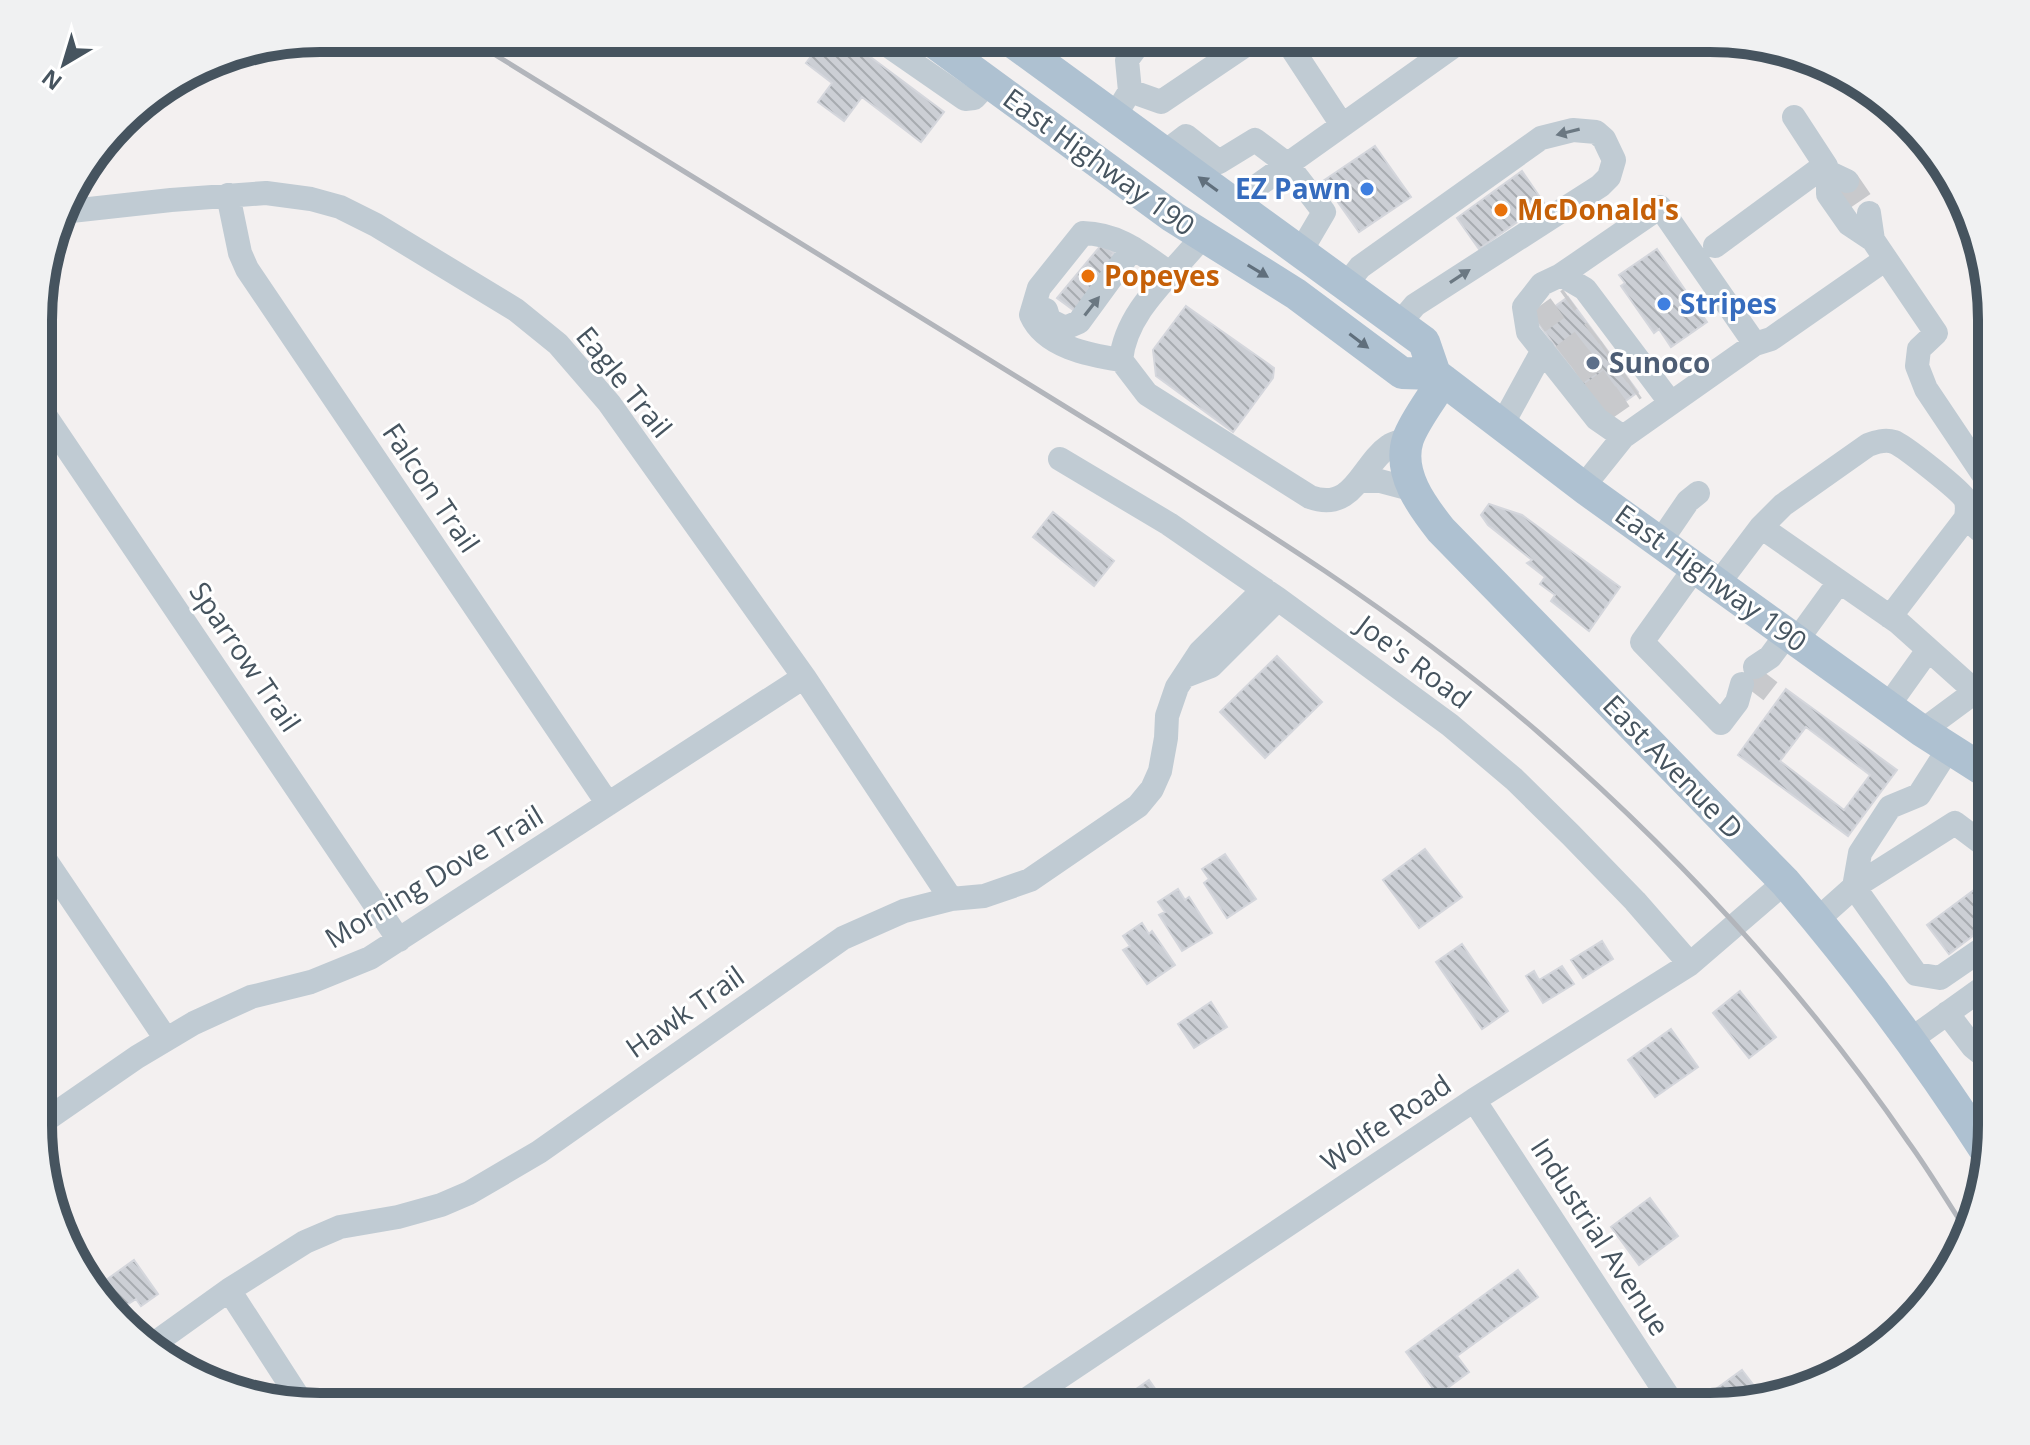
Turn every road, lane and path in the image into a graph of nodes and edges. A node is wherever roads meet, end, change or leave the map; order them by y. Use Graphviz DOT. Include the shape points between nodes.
graph roads {
  1 [pos="898,52"];
  2 [pos="948,52"];
  3 [pos="1032,53"];
  4 [pos="1132,53"];
  5 [pos="1233,53"];
  6 [pos="1295,53"];
  7 [pos="1444,53"];
  8 [pos="989,82"];
  9 [pos="1123,104"];
  10 [pos="1036,116"];
  11 [pos="1794,117"];
  12 [pos="1342,125"];
  13 [pos="1165,152"];
  14 [pos="1287,164"];
  15 [pos="1833,173"];
  16 [pos="228,195"];
  17 [pos="1238,205"];
  18 [pos="76,211"];
  19 [pos="1869,213"];
  20 [pos="1104,234"];
  21 [pos="1202,237"];
  22 [pos="1715,246"];
  23 [pos="1133,248"];
  24 [pos="1879,249"];
  25 [pos="1301,251"];
  26 [pos="1171,274"];
  27 [pos="1561,275"];
  28 [pos="1346,285"];
  29 [pos="1399,324"];
  30 [pos="1755,344"];
  31 [pos="1550,350"];
  32 [pos="1121,360"];
  33 [pos="1439,377"];
  34 [pos="1670,402"];
  35 [pos="1502,425"];
  36 [pos="52,426"];
  37 [pos="1623,437"];
  38 [pos="1407,440"];
  39 [pos="1977,446"];
  40 [pos="1060,459"];
  41 [pos="1360,481"];
  42 [pos="1583,487"];
  43 [pos="1414,490"];
  44 [pos="1698,493"];
  45 [pos="1966,518"];
  46 [pos="1761,527"];
  47 [pos="1977,528"];
  48 [pos="1660,542"];
  49 [pos="1706,576"];
  50 [pos="1839,582"];
  51 [pos="1271,594"];
  52 [pos="1890,617"];
  53 [pos="1928,650"];
  54 [pos="1764,669"];
  55 [pos="804,677"];
  56 [pos="1977,682"];
  57 [pos="1977,694"];
  58 [pos="1888,706"];
  59 [pos="1935,739"];
  60 [pos="1977,766"];
  61 [pos="1907,800"];
  62 [pos="608,804"];
  63 [pos="1933,836"];
  64 [pos="1977,840"];
  65 [pos="53,871"];
  66 [pos="1785,882"];
  67 [pos="1854,887"];
  68 [pos="951,899"];
  69 [pos="1817,920"];
  70 [pos="399,940"];
  71 [pos="1977,953"];
  72 [pos="1690,964"];
  73 [pos="1977,992"];
  74 [pos="1954,1008"];
  75 [pos="1977,1032"];
  76 [pos="166,1039"];
  77 [pos="1910,1040"];
  78 [pos="1977,1050"];
  79 [pos="1474,1100"];
  80 [pos="53,1115"];
  81 [pos="1977,1138"];
  82 [pos="229,1290"];
  83 [pos="159,1340"];
  84 [pos="294,1391"];
  85 [pos="1037,1393"];
  86 [pos="1666,1393"];
  1 -- 8 [label="street" via="965,99 974,98"];
  2 -- 8 [label="main road, East Highway 190"];
  3 -- 9 [label="main road, East Highway 190"];
  4 -- 9 [label="street"];
  5 -- 9 [label="street" via="1161,102"];
  6 -- 12 [label="street"];
  7 -- 12 [label="street"];
  8 -- 10 [label="main road, East Highway 190"];
  9 -- 13 [label="main road, East Highway 190"];
  10 -- 17 [label="main road" via="1074,122 1200,216 1225,220"];
  10 -- 21 [label="main road, East Highway 190"];
  11 -- 15 [label="street"];
  12 -- 14 [label="street"];
  13 -- 14 [label="street" via="1186,136 1219,162 1255,140"];
  17 -- 13 [label="main road, East Highway 190, one-way"];
  14 -- 17 [label="street"];
  14 -- 25 [label="street" via="1324,212"];
  15 -- 22 [label="street"];
  15 -- 24 [label="street" via="1828,194 1849,224"];
  16 -- 18 [label="street, Eagle Trail"];
  16 -- 55 [label="street, Eagle Trail" via="287,195 340,207 516,310 558,344 609,403"];
  16 -- 62 [label="street, Falcon Trail" via="247,269"];
  17 -- 25 [label="main road, East Highway 190"];
  19 -- 24 [label="street"];
  20 -- 23 [label="street"];
  20 -- 23 [label="street, one-way" via="1087,246 1047,301 1049,320 1065,328 1079,322"];
  20 -- 32 [label="street" via="1083,233 1039,288 1031,315 1036,327 1065,346"];
  21 -- 26 [label="street"];
  21 -- 33 [label="main road, East Highway 190, one-way" via="1296,294 1402,373"];
  23 -- 26 [label="street"];
  24 -- 30 [label="street" via="1771,339"];
  24 -- 39 [label="street" via="1936,333 1919,349 1917,366 1926,389"];
  25 -- 28 [label="main road, East Highway 190"];
  26 -- 32 [label="street" via="1123,338"];
  27 -- 30 [label="street" via="1660,207"];
  27 -- 31 [label="street" via="1542,284 1524,307"];
  27 -- 34 [label="street" via="1637,374"];
  28 -- 29 [label="main road, East Highway 190"];
  29 -- 28 [label="street, one-way" via="1415,305 1600,186 1614,160 1604,139 1582,129 1541,138 1360,267"];
  29 -- 33 [label="main road, East Highway 190" via="1424,342"];
  30 -- 34 [label="street"];
  31 -- 35 [label="street"];
  31 -- 37 [label="street"];
  32 -- 41 [label="street" via="1147,394 1310,497 1323,502 1341,498"];
  33 -- 35 [label="main road, East Highway 190"];
  33 -- 38 [label="main road"];
  34 -- 37 [label="street"];
  35 -- 42 [label="main road, East Highway 190"];
  36 -- 70 [label="street, Sparrow Trail"];
  37 -- 42 [label="street"];
  38 -- 41 [label="street" via="1391,444"];
  38 -- 43 [label="main road, East Avenue D"];
  40 -- 51 [label="street, Joe's Road"];
  41 -- 43 [label="street"];
  42 -- 48 [label="main road, East Highway 190"];
  43 -- 66 [label="main road, East Avenue D" via="1441,530"];
  44 -- 48 [label="street"];
  45 -- 46 [label="street" via="1960,492 1898,444 1884,441 1868,445 1795,496"];
  45 -- 47 [label="street"];
  45 -- 52 [label="street"];
  46 -- 49 [label="street"];
  46 -- 50 [label="street"];
  48 -- 49 [label="main road, East Highway 190"];
  49 -- 54 [label="main road, East Highway 190"];
  49 -- 54 [label="street" via="1642,642 1721,723"];
  50 -- 52 [label="street"];
  50 -- 54 [label="street"];
  51 -- 68 [label="street, Hawk Trail" via="1211,666 1185,676 1177,687 1167,716 1160,771 1138,806 1030,880 984,896"];
  51 -- 72 [label="street, Joe's Road" via="1450,725 1514,779"];
  52 -- 53 [label="street"];
  53 -- 56 [label="street"];
  53 -- 58 [label="street"];
  54 -- 58 [label="main road, East Highway 190"];
  55 -- 62 [label="street, Morning Dove Trail"];
  55 -- 68 [label="street, Eagle Trail"];
  57 -- 59 [label="street"];
  58 -- 59 [label="main road, East Highway 190"];
  59 -- 60 [label="main road, East Highway 190"];
  59 -- 61 [label="street" via="1919,795"];
  61 -- 63 [label="street"];
  61 -- 67 [label="street" via="1890,807 1860,853"];
  62 -- 70 [label="street, Morning Dove Trail"];
  63 -- 64 [label="street" via="1955,823"];
  63 -- 67 [label="street"];
  65 -- 76 [label="street"];
  66 -- 69 [label="main road, East Avenue D"];
  66 -- 72 [label="street, Wolfe Road"];
  67 -- 69 [label="street"];
  67 -- 71 [label="street" via="1916,974 1940,978"];
  68 -- 82 [label="street, Hawk Trail" via="904,911 843,938 539,1152 469,1193 398,1217 340,1227"];
  69 -- 77 [label="main road, East Avenue D"];
  70 -- 76 [label="street, Morning Dove Trail" via="344,970 227,1006"];
  72 -- 79 [label="street, Wolfe Road"];
  73 -- 74 [label="street"];
  74 -- 75 [label="street"];
  74 -- 77 [label="street"];
  74 -- 78 [label="street"];
  76 -- 80 [label="street, Morning Dove Trail"];
  77 -- 81 [label="main road, East Avenue D"];
  79 -- 85 [label="street, Wolfe Road"];
  79 -- 86 [label="street, Industrial Avenue"];
  82 -- 83 [label="street, Hawk Trail"];
  82 -- 84 [label="street"];
}
